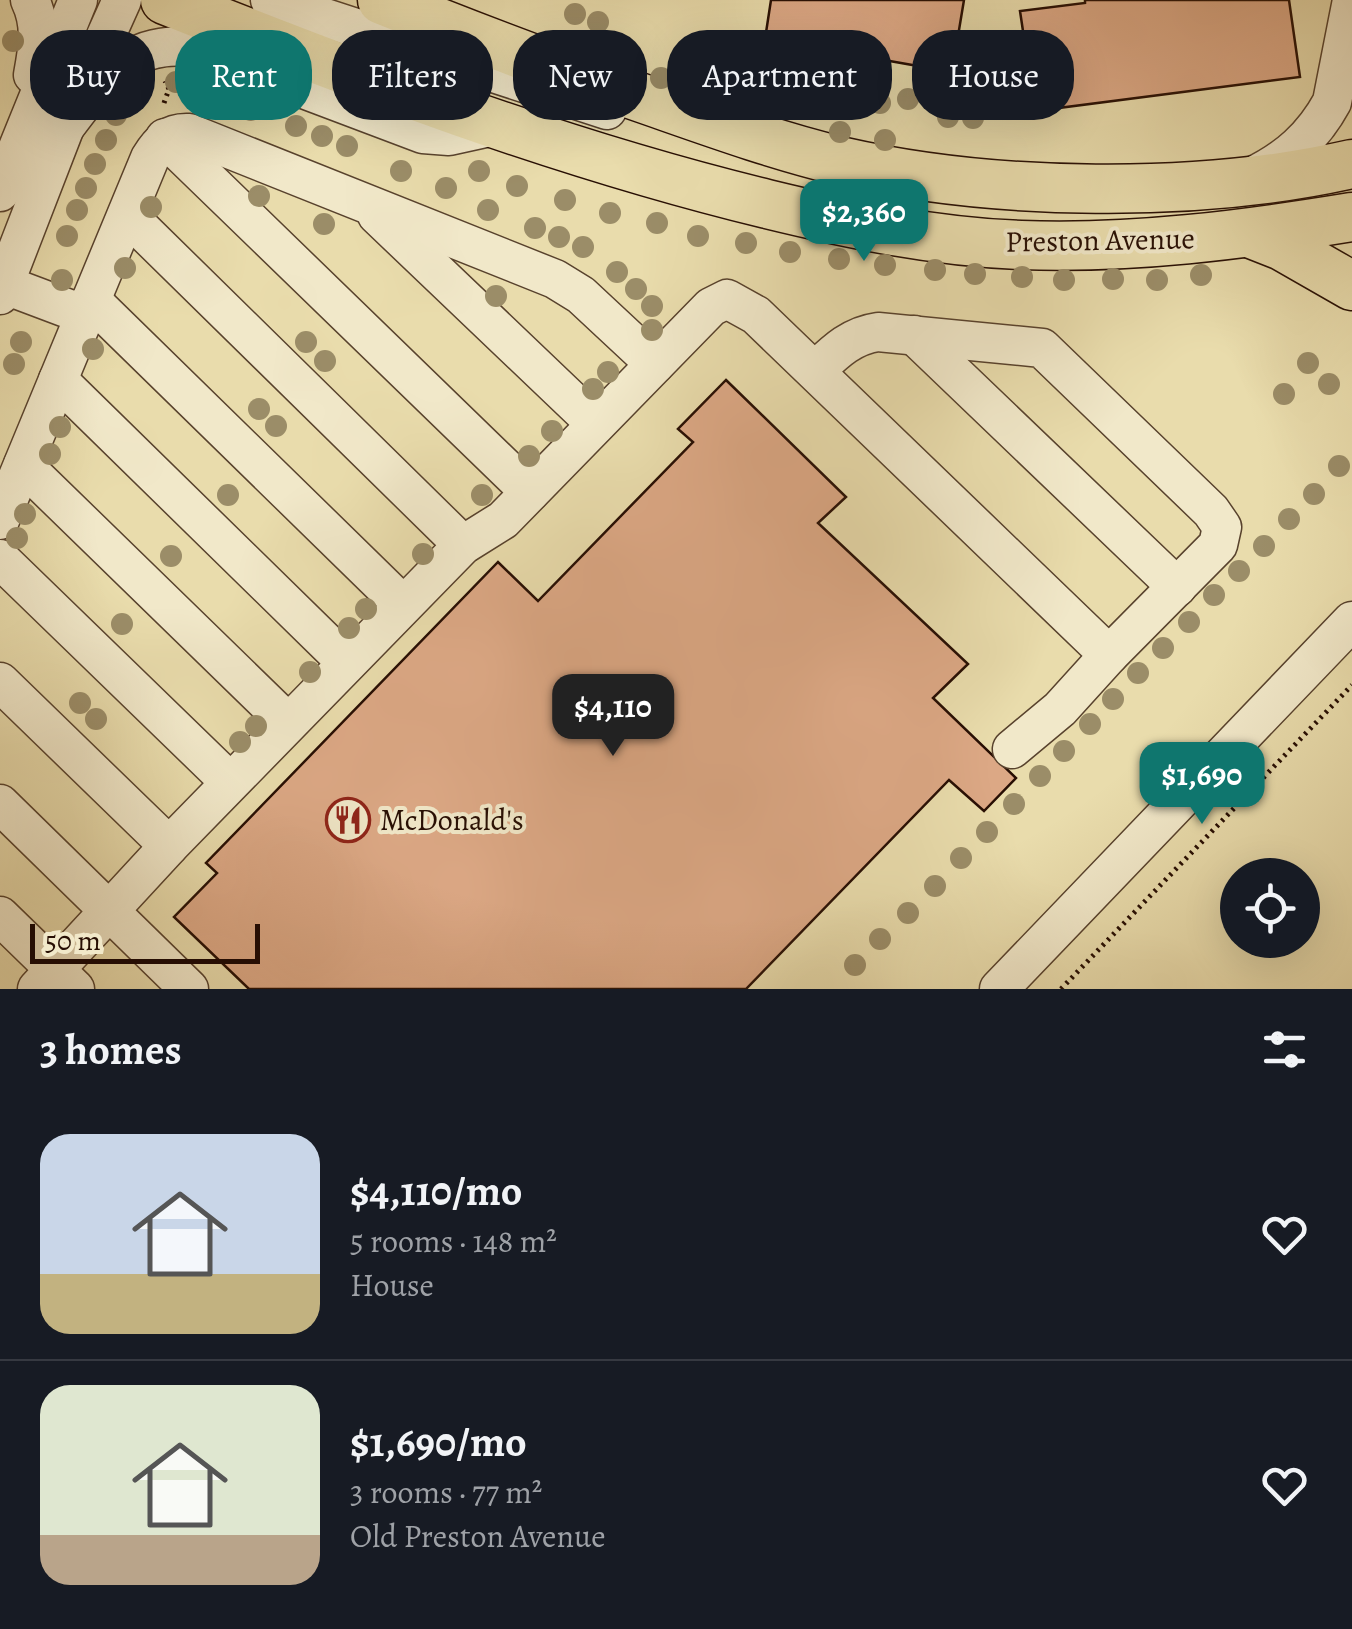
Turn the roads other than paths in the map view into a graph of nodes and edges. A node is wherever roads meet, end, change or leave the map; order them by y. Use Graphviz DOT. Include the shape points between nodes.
graph roads {
  1 [pos="30,0"];
  2 [pos="78,0"];
  3 [pos="122,0"];
  4 [pos="165,0"];
  5 [pos="270,0"];
  6 [pos="382,0"];
  7 [pos="436,0"];
  8 [pos="1327,0"];
  9 [pos="39,30"];
  10 [pos="66,30"];
  11 [pos="1350,30"];
  12 [pos="513,37"];
  13 [pos="513,52"];
  14 [pos="647,99"];
  15 [pos="30,117"];
  16 [pos="498,125"];
  17 [pos="65,127"];
  18 [pos="165,138"];
  19 [pos="793,149"];
  20 [pos="1352,164"];
  21 [pos="1244,180"];
  22 [pos="0,192"];
  23 [pos="363,202"];
  24 [pos="127,215"];
  25 [pos="1352,218"];
  26 [pos="1249,234"];
  27 [pos="1352,286"];
  28 [pos="1,287"];
  29 [pos="88,308"];
  30 [pos="914,335"];
  31 [pos="655,364"];
  32 [pos="815,371"];
  33 [pos="58,380"];
  34 [pos="596,424"];
  35 [pos="23,465"];
  36 [pos="530,492"];
  37 [pos="0,520"];
  38 [pos="463,546"];
  39 [pos="0,559"];
  40 [pos="1177,587"];
  41 [pos="403,606"];
  42 [pos="1352,621"];
  43 [pos="1109,655"];
  44 [pos="347,663"];
  45 [pos="0,682"];
  46 [pos="288,723"];
  47 [pos="1012,749"];
  48 [pos="230,782"];
  49 [pos="0,804"];
  50 [pos="170,846"];
  51 [pos="109,912"];
  52 [pos="0,916"];
  53 [pos="56,982"];
  54 [pos="189,989"];
  55 [pos="1000,989"];
  1 -- 9 [label="street"];
  2 -- 10 [label="street"];
  3 -- 17 [label="street"];
  4 -- 16 [label="main road, Preston Avenue"];
  5 -- 19 [label="street" via="712,146"];
  6 -- 13 [label="main road, Preston Avenue"];
  7 -- 12 [label="street"];
  8 -- 11 [label="street"];
  11 -- 21 [label="street" via="1332,102 1315,129 1290,154"];
  14 -- 19 [label="main road, Preston Avenue"];
  15 -- 22 [label="street"];
  16 -- 17 [label="street" via="449,136 423,134 172,44 124,61"];
  16 -- 26 [label="main road, Preston Avenue" via="721,192 855,224 962,240 1070,246"];
  17 -- 28 [label="street"];
  18 -- 23 [label="street" via="189,133"];
  18 -- 24 [label="street"];
  18 -- 36 [label="street"];
  19 -- 21 [label="main road, Preston Avenue" via="986,182 1130,187"];
  20 -- 21 [label="main road, Preston Avenue"];
  23 -- 31 [label="street" via="568,286"];
  23 -- 34 [label="street"];
  24 -- 29 [label="street"];
  24 -- 38 [label="street"];
  25 -- 26 [label="main road, Preston Avenue"];
  26 -- 27 [label="main road"];
  28 -- 29 [label="street"];
  29 -- 33 [label="street"];
  29 -- 41 [label="street"];
  30 -- 32 [label="street" via="866,334 842,345"];
  30 -- 40 [label="street"];
  30 -- 40 [label="street" via="1042,348 1218,518 1218,545"];
  31 -- 32 [label="street" via="711,307 727,300 756,314"];
  31 -- 34 [label="street"];
  32 -- 43 [label="street"];
  33 -- 35 [label="street"];
  33 -- 44 [label="street"];
  34 -- 36 [label="street"];
  35 -- 37 [label="street"];
  35 -- 46 [label="street"];
  36 -- 38 [label="street"];
  38 -- 41 [label="street"];
  39 -- 48 [label="street"];
  40 -- 43 [label="street"];
  41 -- 44 [label="street"];
  42 -- 55 [label="street"];
  43 -- 47 [label="street"];
  44 -- 46 [label="street"];
  45 -- 50 [label="street"];
  46 -- 48 [label="street"];
  48 -- 50 [label="street"];
  49 -- 51 [label="street"];
  50 -- 51 [label="street"];
  51 -- 53 [label="street"];
  51 -- 54 [label="street"];
  52 -- 53 [label="street"];
}
